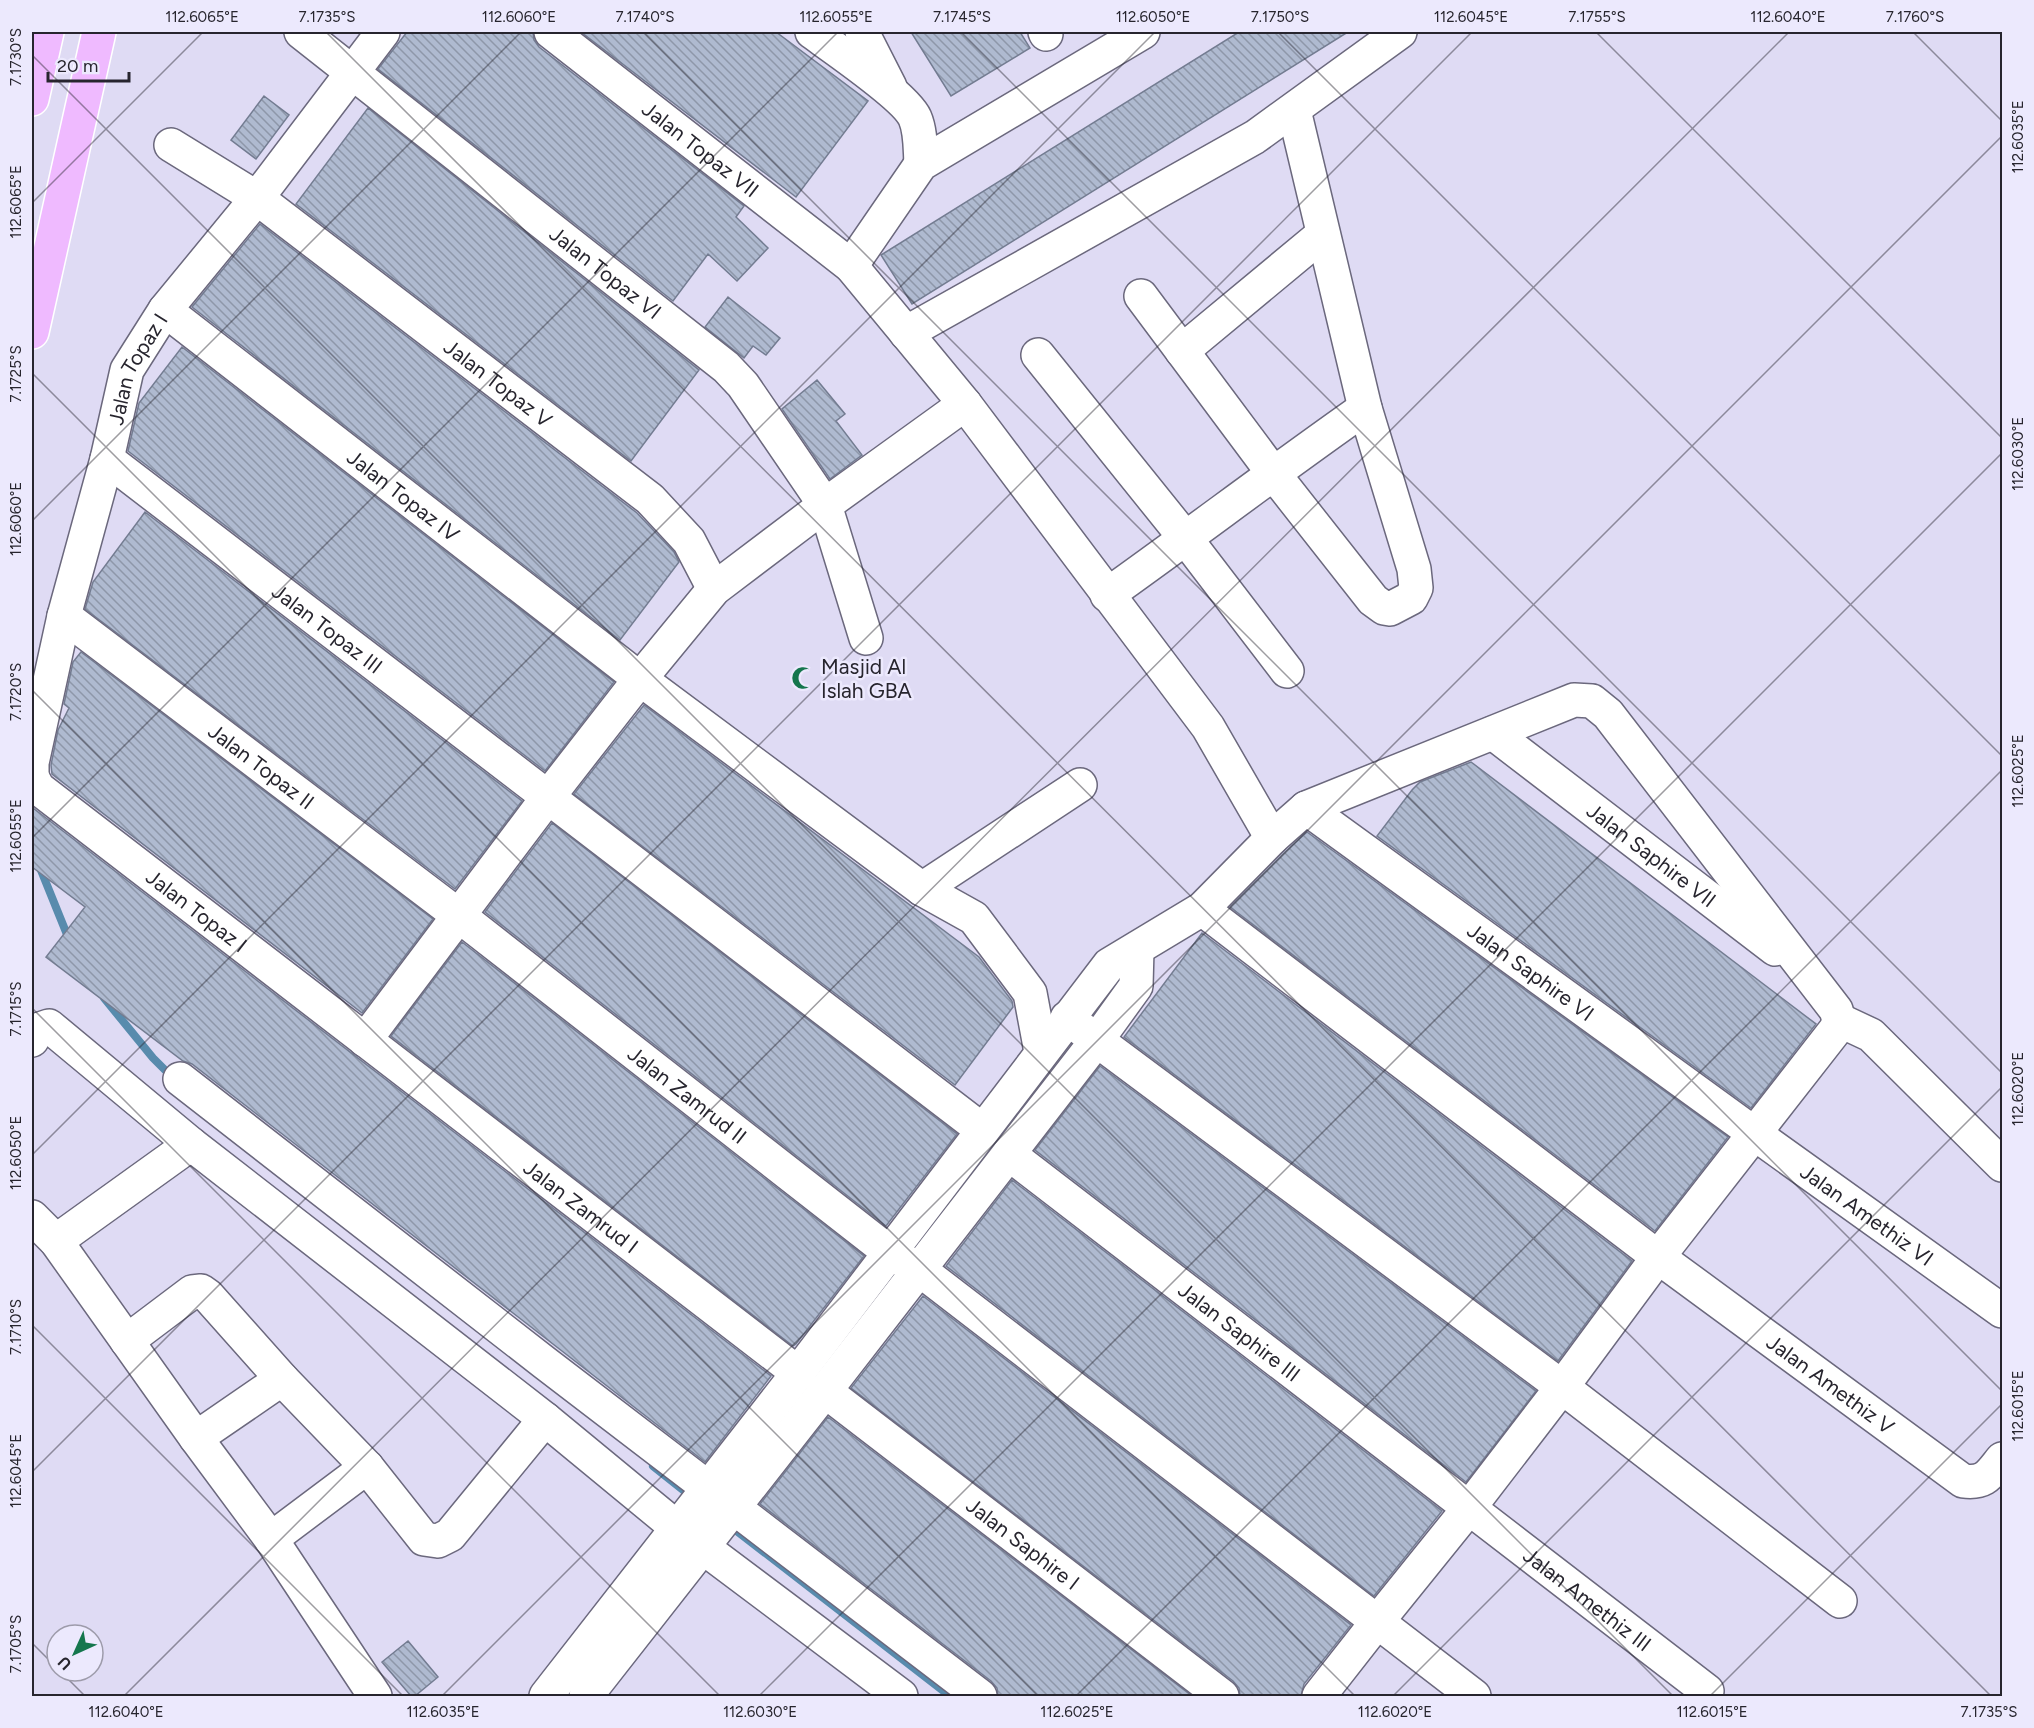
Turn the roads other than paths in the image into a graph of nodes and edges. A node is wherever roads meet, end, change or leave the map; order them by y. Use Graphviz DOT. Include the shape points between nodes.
graph roads {
  1 [pos="47,32"];
  2 [pos="99,32"];
  3 [pos="301,32"];
  4 [pos="382,32"];
  5 [pos="551,32"];
  6 [pos="812,32"];
  7 [pos="862,32"];
  8 [pos="1143,32"];
  9 [pos="1400,32"];
  10 [pos="352,71"];
  11 [pos="893,94"];
  12 [pos="32,99"];
  13 [pos="1294,110"];
  14 [pos="171,145"];
  15 [pos="921,164"];
  16 [pos="257,198"];
  17 [pos="1323,234"];
  18 [pos="850,266"];
  19 [pos="1141,296"];
  20 [pos="165,310"];
  21 [pos="32,333"];
  22 [pos="906,333"];
  23 [pos="1182,351"];
  24 [pos="1038,355"];
  25 [pos="965,404"];
  26 [pos="1365,408"];
  27 [pos="107,459"];
  28 [pos="1272,473"];
  29 [pos="825,505"];
  30 [pos="1186,539"];
  31 [pos="714,589"];
  32 [pos="1107,596"];
  33 [pos="64,616"];
  34 [pos="866,638"];
  35 [pos="1287,671"];
  36 [pos="640,679"];
  37 [pos="1493,733"];
  38 [pos="32,776"];
  39 [pos="1080,785"];
  40 [pos="548,797"];
  41 [pos="1306,808"];
  42 [pos="1272,838"];
  43 [pos="922,889"];
  44 [pos="1202,909"];
  45 [pos="458,915"];
  46 [pos="1137,949"];
  47 [pos="1810,976"];
  48 [pos="1067,1018"];
  49 [pos="1839,1020"];
  50 [pos="32,1040"];
  51 [pos="365,1040"];
  52 [pos="1097,1040"];
  53 [pos="1041,1052"];
  54 [pos="180,1079"];
  55 [pos="981,1129"];
  56 [pos="1755,1134"];
  57 [pos="191,1144"];
  58 [pos="1009,1154"];
  59 [pos="2002,1165"];
  60 [pos="32,1217"];
  61 [pos="56,1241"];
  62 [pos="889,1252"];
  63 [pos="1658,1257"];
  64 [pos="920,1270"];
  65 [pos="1991,1303"];
  66 [pos="127,1341"];
  67 [pos="798,1373"];
  68 [pos="282,1379"];
  69 [pos="531,1380"];
  70 [pos="1562,1387"];
  71 [pos="825,1391"];
  72 [pos="545,1419"];
  73 [pos="196,1438"];
  74 [pos="2002,1459"];
  75 [pos="367,1467"];
  76 [pos="693,1507"];
  77 [pos="1469,1508"];
  78 [pos="719,1527"];
  79 [pos="271,1539"];
  80 [pos="1840,1601"];
  81 [pos="1377,1622"];
  82 [pos="1707,1691"];
  83 [pos="375,1696"];
  84 [pos="546,1696"];
  85 [pos="586,1696"];
  86 [pos="901,1696"];
  87 [pos="980,1696"];
  88 [pos="1222,1696"];
  89 [pos="1319,1696"];
  90 [pos="1474,1696"];
  1 -- 12 [label="highway"];
  2 -- 21 [label="highway"];
  3 -- 10 [label="street, Jalan Topaz VI"];
  4 -- 10 [label="street, Jalan Topaz I"];
  5 -- 18 [label="street, Jalan Topaz VII"];
  6 -- 11 [label="street"];
  7 -- 11 [label="street"];
  8 -- 15 [label="street"];
  9 -- 13 [label="street"];
  10 -- 16 [label="street, Jalan Topaz I"];
  10 -- 29 [label="street, Jalan Topaz VI" via="726,367 744,385"];
  11 -- 15 [label="street" via="914,115"];
  13 -- 17 [label="street"];
  13 -- 22 [label="street" via="1255,137"];
  14 -- 16 [label="street, Jalan Topaz V"];
  15 -- 18 [label="street"];
  16 -- 20 [label="street, Jalan Topaz I"];
  16 -- 31 [label="street, Jalan Topaz V" via="650,499 689,542"];
  17 -- 23 [label="street"];
  17 -- 26 [label="street"];
  18 -- 22 [label="street, Jalan Topaz VII"];
  19 -- 23 [label="street"];
  20 -- 27 [label="street, Jalan Topaz I" via="127,370"];
  20 -- 36 [label="street, Jalan Topaz IV"];
  22 -- 25 [label="street, Jalan Topaz VII"];
  23 -- 28 [label="street"];
  24 -- 30 [label="street"];
  25 -- 29 [label="street"];
  25 -- 32 [label="street, Jalan Topaz VII"];
  26 -- 28 [label="street"];
  26 -- 28 [label="street" via="1414,569 1416,588 1406,601 1390,609 1373,600"];
  27 -- 33 [label="street, Jalan Topaz I"];
  27 -- 40 [label="street, Jalan Topaz III"];
  28 -- 30 [label="street"];
  29 -- 31 [label="street"];
  29 -- 34 [label="street, Jalan Topaz VI"];
  30 -- 32 [label="street"];
  30 -- 35 [label="street"];
  31 -- 36 [label="street"];
  32 -- 42 [label="street, Jalan Topaz VII" via="1208,727"];
  33 -- 38 [label="street, Jalan Topaz I"];
  33 -- 45 [label="street, Jalan Topaz II"];
  36 -- 40 [label="street"];
  36 -- 43 [label="street, Jalan Topaz IV"];
  37 -- 41 [label="street"];
  37 -- 47 [label="street, Jalan Saphire VII"];
  37 -- 47 [label="street" via="1574,700 1592,700 1608,714"];
  38 -- 51 [label="street, Jalan Topaz I" via="38,788"];
  39 -- 43 [label="street"];
  40 -- 45 [label="street"];
  40 -- 55 [label="street, Jalan Topaz III"];
  41 -- 42 [label="street"];
  41 -- 56 [label="street, Jalan Saphire VI"];
  42 -- 44 [label="street"];
  43 -- 53 [label="street, Jalan Topaz IV" via="974,918 1030,993"];
  44 -- 46 [label="street"];
  44 -- 63 [label="street, Jalan Amethiz V"];
  45 -- 51 [label="street"];
  45 -- 62 [label="street, Jalan Zamrud II"];
  46 -- 48 [label="street" via="1109,965"];
  46 -- 52 [label="street" via="1136,986"];
  47 -- 49 [label="street"];
  48 -- 52 [label="street"];
  48 -- 53 [label="street"];
  49 -- 56 [label="street"];
  49 -- 59 [label="street" via="1871,1035"];
  50 -- 57 [label="street" via="37,1030 49,1026"];
  51 -- 67 [label="street, Jalan Zamrud I"];
  52 -- 58 [label="street"];
  52 -- 70 [label="street"];
  53 -- 55 [label="street"];
  54 -- 69 [label="street"];
  55 -- 62 [label="street"];
  56 -- 63 [label="street"];
  56 -- 65 [label="street, Jalan Amethiz VI"];
  57 -- 61 [label="street"];
  57 -- 69 [label="street"];
  58 -- 64 [label="street"];
  58 -- 77 [label="street, Jalan Saphire III"];
  60 -- 61 [label="street"];
  61 -- 66 [label="street"];
  62 -- 64 [label="street, Jalan Zamrud II"];
  62 -- 67 [label="street"];
  63 -- 70 [label="street"];
  63 -- 74 [label="street, Jalan Amethiz V" via="1964,1481 1976,1483 1987,1478"];
  64 -- 71 [label="street"];
  64 -- 81 [label="street, Jalan Zamrud II"];
  66 -- 68 [label="street" via="192,1292 201,1291"];
  66 -- 73 [label="street"];
  67 -- 76 [label="street"];
  68 -- 73 [label="street"];
  68 -- 75 [label="street"];
  69 -- 72 [label="street"];
  69 -- 76 [label="street"];
  70 -- 77 [label="street"];
  70 -- 80 [label="street"];
  71 -- 78 [label="street"];
  71 -- 88 [label="street, Jalan Saphire I"];
  72 -- 75 [label="street" via="450,1535 438,1541 424,1539"];
  72 -- 76 [label="street"];
  73 -- 79 [label="street"];
  75 -- 79 [label="street"];
  76 -- 78 [label="street"];
  76 -- 78 [label="street"];
  76 -- 84 [label="street"];
  77 -- 81 [label="street"];
  77 -- 82 [label="street, Jalan Amethiz III"];
  78 -- 85 [label="street"];
  78 -- 86 [label="street"];
  78 -- 87 [label="street"];
  79 -- 83 [label="street"];
  81 -- 89 [label="street"];
  81 -- 90 [label="street, Jalan Zamrud II"];
}
